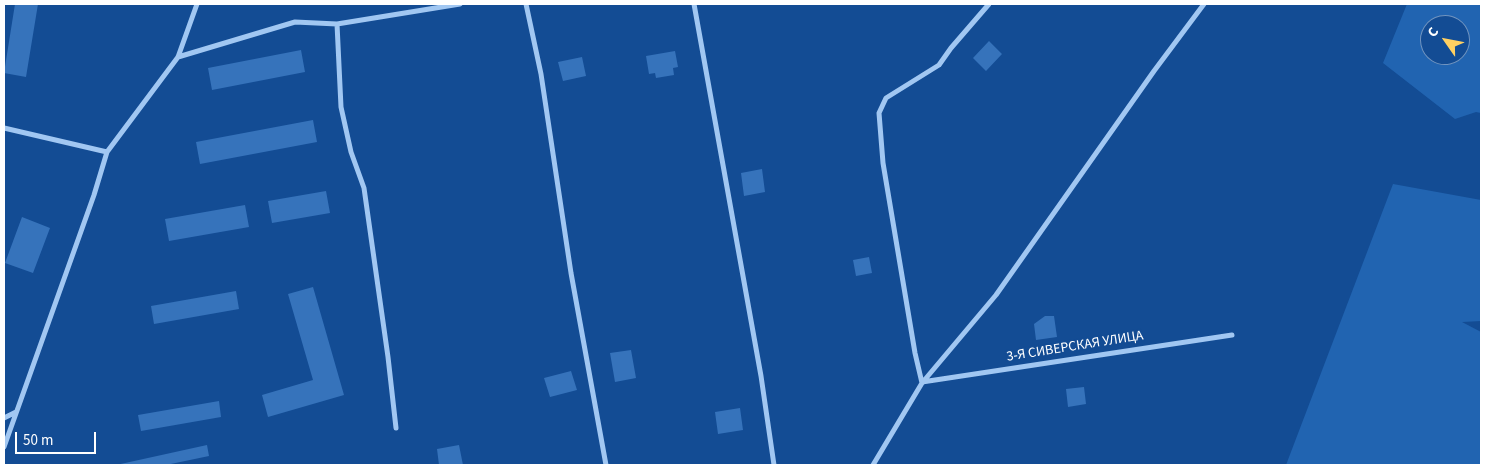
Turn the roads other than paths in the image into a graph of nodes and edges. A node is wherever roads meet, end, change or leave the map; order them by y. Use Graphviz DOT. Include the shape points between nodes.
graph roads {
  1 [pos="197,4"];
  2 [pos="460,4"];
  3 [pos="526,4"];
  4 [pos="694,4"];
  5 [pos="989,4"];
  6 [pos="1204,4"];
  7 [pos="337,24"];
  8 [pos="178,57"];
  9 [pos="4,128"];
  10 [pos="107,152"];
  11 [pos="1232,335"];
  12 [pos="922,382"];
  13 [pos="16,412"];
  14 [pos="4,418"];
  15 [pos="396,428"];
  16 [pos="4,447"];
  17 [pos="606,465"];
  18 [pos="774,465"];
  19 [pos="873,465"];
  1 -- 8 [label="street"];
  2 -- 7 [label="street"];
  3 -- 17 [label="street" via="541,74 571,273"];
  4 -- 18 [label="street"];
  5 -- 12 [label="street" via="939,65 886,98 879,113 883,163"];
  6 -- 12 [label="street" via="996,296"];
  7 -- 8 [label="street" via="295,22"];
  7 -- 15 [label="street" via="341,107 351,152 364,188"];
  8 -- 10 [label="street"];
  9 -- 10 [label="street"];
  10 -- 13 [label="street"];
  11 -- 12 [label="street, 3-Я СИВЕРСКАЯ УЛИЦА"];
  12 -- 19 [label="street"];
  13 -- 14 [label="street"];
  13 -- 16 [label="street"];
}
